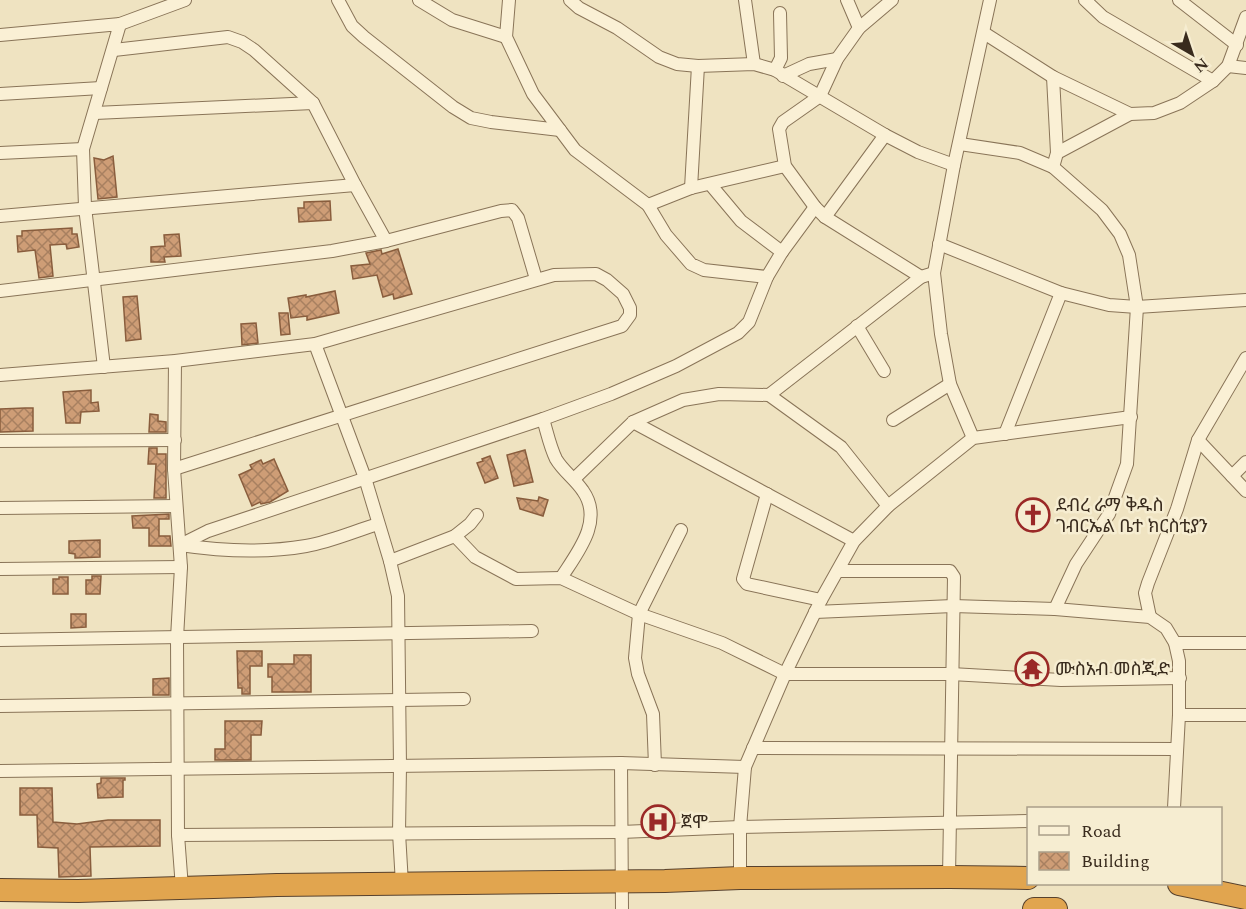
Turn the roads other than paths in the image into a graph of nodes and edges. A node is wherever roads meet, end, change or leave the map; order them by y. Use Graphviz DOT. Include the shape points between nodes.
graph roads {
  1 [pos="185,0"];
  2 [pos="338,0"];
  3 [pos="419,0"];
  4 [pos="508,0"];
  5 [pos="570,0"];
  6 [pos="745,0"];
  7 [pos="847,0"];
  8 [pos="990,0"];
  9 [pos="1085,0"];
  10 [pos="1179,0"];
  11 [pos="888,1"];
  12 [pos="780,13"];
  13 [pos="1246,17"];
  14 [pos="120,24"];
  15 [pos="859,28"];
  16 [pos="984,33"];
  17 [pos="0,35"];
  18 [pos="506,37"];
  19 [pos="1237,45"];
  20 [pos="114,50"];
  21 [pos="837,59"];
  22 [pos="754,64"];
  23 [pos="698,66"];
  24 [pos="1228,66"];
  25 [pos="1246,68"];
  26 [pos="779,73"];
  27 [pos="1053,77"];
  28 [pos="1213,81"];
  29 [pos="101,88"];
  30 [pos="0,94"];
  31 [pos="820,96"];
  32 [pos="314,103"];
  33 [pos="95,112"];
  34 [pos="1130,114"];
  35 [pos="560,130"];
  36 [pos="885,135"];
  37 [pos="960,144"];
  38 [pos="83,149"];
  39 [pos="0,153"];
  40 [pos="1057,153"];
  41 [pos="954,165"];
  42 [pos="785,166"];
  43 [pos="1053,167"];
  44 [pos="710,184"];
  45 [pos="355,185"];
  46 [pos="692,188"];
  47 [pos="648,205"];
  48 [pos="85,207"];
  49 [pos="815,207"];
  50 [pos="0,216"];
  51 [pos="825,217"];
  52 [pos="386,241"];
  53 [pos="939,244"];
  54 [pos="782,252"];
  55 [pos="934,273"];
  56 [pos="767,277"];
  57 [pos="921,277"];
  58 [pos="536,279"];
  59 [pos="94,280"];
  60 [pos="0,291"];
  61 [pos="1061,292"];
  62 [pos="1246,300"];
  63 [pos="1137,307"];
  64 [pos="857,326"];
  65 [pos="315,344"];
  66 [pos="1246,358"];
  67 [pos="175,361"];
  68 [pos="104,367"];
  69 [pos="884,371"];
  70 [pos="0,375"];
  71 [pos="950,384"];
  72 [pos="769,395"];
  73 [pos="341,414"];
  74 [pos="1131,417"];
  75 [pos="543,419"];
  76 [pos="893,420"];
  77 [pos="633,422"];
  78 [pos="1005,434"];
  79 [pos="973,438"];
  80 [pos="175,440"];
  81 [pos="0,441"];
  82 [pos="1198,441"];
  83 [pos="1246,462"];
  84 [pos="174,469"];
  85 [pos="1232,476"];
  86 [pos="365,478"];
  87 [pos="573,479"];
  88 [pos="1246,491"];
  89 [pos="767,494"];
  90 [pos="176,506"];
  91 [pos="888,506"];
  92 [pos="0,508"];
  93 [pos="477,515"];
  94 [pos="378,524"];
  95 [pos="681,530"];
  96 [pos="455,536"];
  97 [pos="854,541"];
  98 [pos="180,545"];
  99 [pos="390,561"];
  100 [pos="181,567"];
  101 [pos="0,568"];
  102 [pos="838,571"];
  103 [pos="561,578"];
  104 [pos="821,600"];
  105 [pos="953,606"];
  106 [pos="1055,609"];
  107 [pos="815,612"];
  108 [pos="639,614"];
  109 [pos="1150,617"];
  110 [pos="532,631"];
  111 [pos="399,634"];
  112 [pos="177,638"];
  113 [pos="0,640"];
  114 [pos="1176,643"];
  115 [pos="1246,643"];
  116 [pos="785,674"];
  117 [pos="951,675"];
  118 [pos="1180,678"];
  119 [pos="464,699"];
  120 [pos="398,700"];
  121 [pos="178,704"];
  122 [pos="0,706"];
  123 [pos="1246,714"];
  124 [pos="1179,715"];
  125 [pos="753,748"];
  126 [pos="952,749"];
  127 [pos="1177,749"];
  128 [pos="621,763"];
  129 [pos="400,765"];
  130 [pos="655,765"];
  131 [pos="745,766"];
  132 [pos="178,770"];
  133 [pos="0,771"];
  134 [pos="1174,807"];
  135 [pos="1027,821"];
  136 [pos="951,823"];
  137 [pos="740,827"];
  138 [pos="621,832"];
  139 [pos="399,833"];
  140 [pos="178,835"];
  141 [pos="949,877"];
  142 [pos="740,878"];
  143 [pos="1027,878"];
  144 [pos="623,880"];
  145 [pos="402,884"];
  146 [pos="1184,885"];
  147 [pos="182,888"];
  148 [pos="0,890"];
  149 [pos="1246,898"];
  150 [pos="622,909"];
  151 [pos="1034,909"];
  152 [pos="1056,909"];
  1 -- 14 [label="street"];
  2 -- 35 [label="street" via="352,26 364,37 471,118"];
  3 -- 18 [label="street" via="452,20"];
  4 -- 18 [label="street"];
  5 -- 23 [label="street" via="659,57"];
  6 -- 22 [label="street"];
  7 -- 15 [label="street"];
  8 -- 16 [label="street"];
  9 -- 28 [label="street" via="1103,16"];
  10 -- 19 [label="street"];
  11 -- 15 [label="street"];
  12 -- 26 [label="street"];
  13 -- 19 [label="street"];
  14 -- 17 [label="street"];
  14 -- 20 [label="street"];
  15 -- 21 [label="street"];
  16 -- 27 [label="street"];
  16 -- 37 [label="street"];
  18 -- 35 [label="street" via="533,94"];
  19 -- 24 [label="street"];
  20 -- 29 [label="street"];
  20 -- 32 [label="street" via="228,37 254,50"];
  21 -- 26 [label="street"];
  21 -- 31 [label="street"];
  22 -- 23 [label="street"];
  22 -- 26 [label="street"];
  23 -- 46 [label="street"];
  24 -- 25 [label="street"];
  24 -- 28 [label="street"];
  26 -- 31 [label="street"];
  27 -- 34 [label="street"];
  27 -- 40 [label="street"];
  28 -- 34 [label="street" via="1180,103 1154,113"];
  29 -- 30 [label="street"];
  29 -- 33 [label="street"];
  31 -- 36 [label="street"];
  31 -- 42 [label="street" via="779,129"];
  32 -- 33 [label="street"];
  32 -- 45 [label="street"];
  33 -- 38 [label="street"];
  34 -- 40 [label="street"];
  35 -- 47 [label="street" via="575,150"];
  36 -- 41 [label="street"];
  36 -- 51 [label="street"];
  37 -- 41 [label="street"];
  37 -- 43 [label="street" via="1020,153"];
  38 -- 39 [label="street"];
  38 -- 48 [label="street"];
  40 -- 43 [label="street"];
  41 -- 53 [label="street"];
  42 -- 44 [label="street"];
  42 -- 49 [label="street"];
  43 -- 63 [label="street" via="1102,210 1120,234 1129,255"];
  44 -- 46 [label="street"];
  44 -- 54 [label="street" via="741,221"];
  45 -- 48 [label="street"];
  45 -- 52 [label="street"];
  46 -- 47 [label="street"];
  47 -- 56 [label="street" via="666,235 691,264 704,270"];
  48 -- 50 [label="street"];
  48 -- 59 [label="street"];
  49 -- 51 [label="street"];
  49 -- 54 [label="street"];
  51 -- 57 [label="street"];
  52 -- 58 [label="street" via="512,210 519,218"];
  52 -- 59 [label="street"];
  53 -- 55 [label="street"];
  53 -- 61 [label="street"];
  54 -- 56 [label="street"];
  55 -- 57 [label="street"];
  55 -- 71 [label="street"];
  56 -- 75 [label="street" via="752,316 738,333 676,366"];
  57 -- 64 [label="street"];
  58 -- 65 [label="street"];
  58 -- 73 [label="street" via="596,274 616,285 630,315 622,326"];
  59 -- 60 [label="street"];
  59 -- 68 [label="street"];
  61 -- 63 [label="street" via="1109,305"];
  61 -- 78 [label="street"];
  62 -- 63 [label="street"];
  63 -- 74 [label="street"];
  64 -- 69 [label="street"];
  64 -- 72 [label="street"];
  65 -- 67 [label="street"];
  65 -- 73 [label="street"];
  66 -- 82 [label="street"];
  67 -- 68 [label="street"];
  67 -- 80 [label="street"];
  68 -- 70 [label="street"];
  71 -- 76 [label="street"];
  71 -- 79 [label="street"];
  72 -- 77 [label="street" via="719,394 683,400"];
  72 -- 91 [label="street" via="841,447"];
  73 -- 84 [label="street"];
  73 -- 86 [label="street"];
  74 -- 78 [label="street"];
  74 -- 106 [label="street" via="1127,464 1109,514 1077,564"];
  75 -- 86 [label="street"];
  75 -- 87 [label="street" via="554,456"];
  77 -- 87 [label="street"];
  77 -- 89 [label="street"];
  78 -- 79 [label="street"];
  79 -- 91 [label="street"];
  80 -- 81 [label="street"];
  80 -- 84 [label="street"];
  82 -- 85 [label="street"];
  82 -- 109 [label="street" via="1145,593"];
  83 -- 85 [label="street"];
  84 -- 90 [label="street"];
  85 -- 88 [label="street"];
  86 -- 94 [label="street"];
  86 -- 98 [label="street" via="208,531"];
  87 -- 103 [label="street" via="591,506 591,522 586,538"];
  89 -- 97 [label="street"];
  89 -- 104 [label="street" via="743,579 747,584"];
  90 -- 92 [label="street"];
  90 -- 98 [label="street"];
  91 -- 97 [label="street"];
  93 -- 96 [label="street"];
  94 -- 98 [label="street" via="307,546 215,550"];
  94 -- 99 [label="street"];
  95 -- 108 [label="street"];
  96 -- 99 [label="street"];
  96 -- 103 [label="street" via="475,557 516,579"];
  97 -- 102 [label="street"];
  98 -- 100 [label="street"];
  99 -- 111 [label="street" via="398,596"];
  100 -- 101 [label="street"];
  100 -- 112 [label="street"];
  102 -- 104 [label="street"];
  102 -- 105 [label="street" via="950,571 954,577"];
  103 -- 108 [label="street"];
  104 -- 107 [label="street"];
  105 -- 106 [label="street"];
  105 -- 107 [label="street"];
  105 -- 117 [label="street"];
  106 -- 109 [label="street"];
  107 -- 116 [label="street"];
  108 -- 116 [label="street" via="722,644"];
  108 -- 130 [label="street" via="635,657 653,714"];
  109 -- 114 [label="street" via="1166,628"];
  110 -- 111 [label="street"];
  111 -- 112 [label="street"];
  111 -- 120 [label="street"];
  112 -- 113 [label="street"];
  112 -- 121 [label="street"];
  114 -- 115 [label="street"];
  114 -- 118 [label="street"];
  116 -- 117 [label="street"];
  116 -- 125 [label="street"];
  117 -- 118 [label="street" via="1061,680"];
  117 -- 126 [label="street"];
  118 -- 124 [label="street"];
  119 -- 120 [label="street"];
  120 -- 121 [label="street"];
  120 -- 129 [label="street"];
  121 -- 122 [label="street"];
  121 -- 132 [label="street"];
  123 -- 124 [label="street"];
  124 -- 127 [label="street"];
  125 -- 126 [label="street"];
  125 -- 131 [label="street"];
  126 -- 127 [label="street"];
  126 -- 136 [label="street"];
  127 -- 134 [label="street"];
  128 -- 129 [label="street"];
  128 -- 130 [label="street"];
  128 -- 138 [label="street"];
  129 -- 132 [label="street"];
  129 -- 139 [label="street"];
  130 -- 131 [label="street"];
  131 -- 137 [label="street"];
  132 -- 133 [label="street"];
  132 -- 140 [label="street"];
  135 -- 136 [label="street"];
  136 -- 137 [label="street"];
  136 -- 141 [label="street"];
  137 -- 138 [label="street"];
  137 -- 142 [label="street"];
  138 -- 139 [label="street"];
  138 -- 144 [label="street"];
  139 -- 140 [label="street"];
  139 -- 145 [label="street"];
  140 -- 147 [label="street"];
  141 -- 142 [label="highway"];
  141 -- 143 [label="highway"];
  142 -- 144 [label="highway"];
  144 -- 145 [label="highway"];
  144 -- 150 [label="street"];
  145 -- 147 [label="highway"];
  146 -- 149 [label="highway"];
  147 -- 148 [label="highway"];
  151 -- 152 [label="highway"];
}
